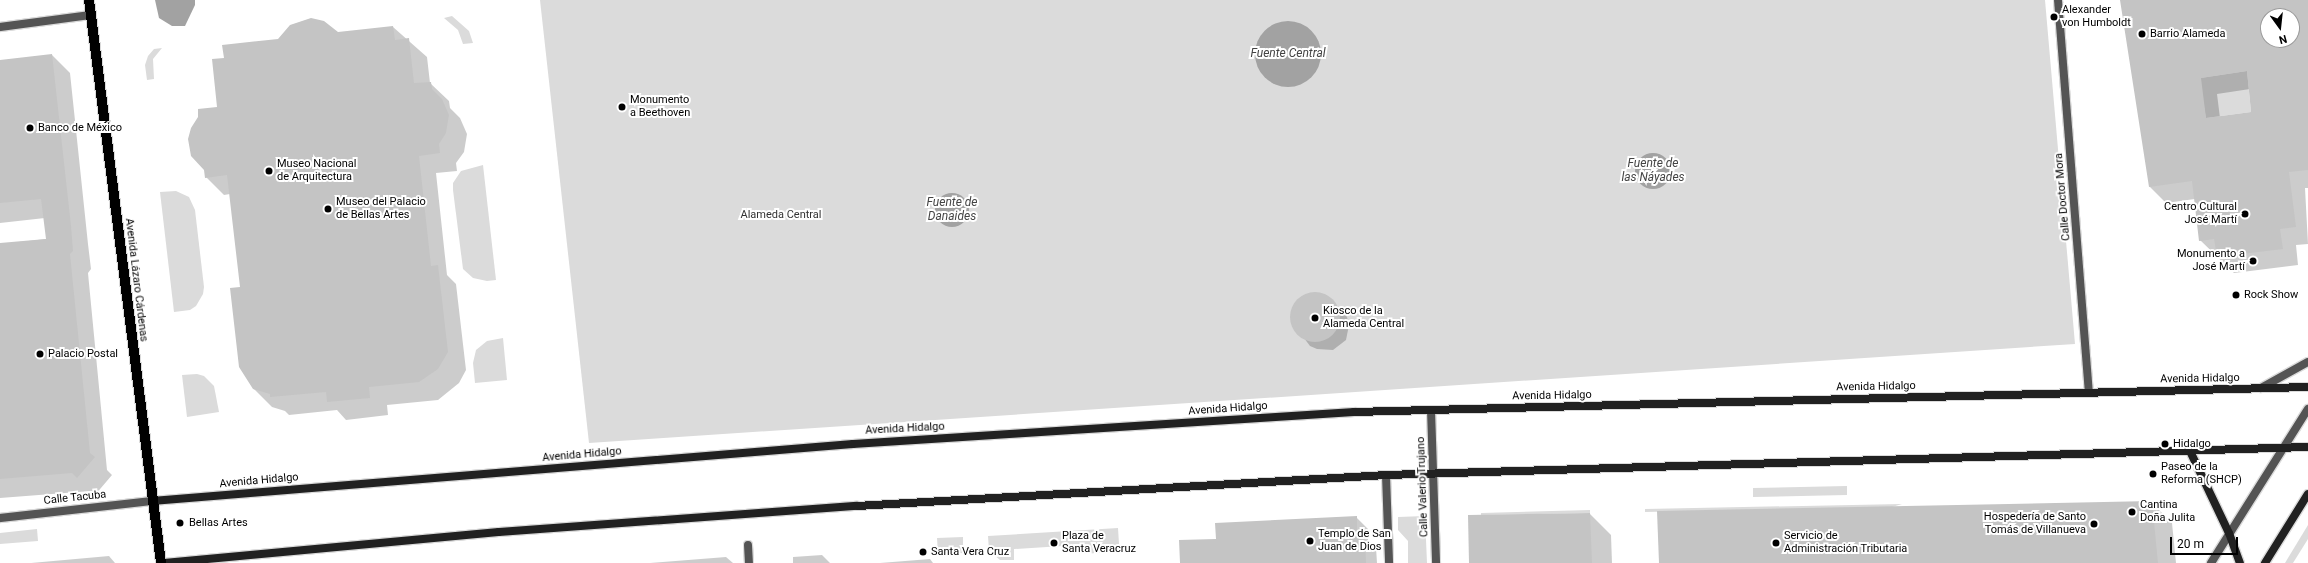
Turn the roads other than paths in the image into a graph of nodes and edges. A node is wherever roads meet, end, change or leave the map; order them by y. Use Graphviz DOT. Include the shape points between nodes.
graph roads {
  1 [pos="89,0"];
  2 [pos="2058,0"];
  3 [pos="90,15"];
  4 [pos="0,27"];
  5 [pos="2308,362"];
  6 [pos="2308,387"];
  7 [pos="2261,388"];
  8 [pos="2089,392"];
  9 [pos="2308,409"];
  10 [pos="1431,410"];
  11 [pos="2308,447"];
  12 [pos="2283,448"];
  13 [pos="2190,451"];
  14 [pos="1433,473"];
  15 [pos="1386,475"];
  16 [pos="2308,494"];
  17 [pos="152,501"];
  18 [pos="0,518"];
  19 [pos="2229,533"];
  20 [pos="748,545"];
  21 [pos="161,563"];
  22 [pos="164,563"];
  23 [pos="749,563"];
  24 [pos="1389,563"];
  25 [pos="1436,563"];
  26 [pos="2211,563"];
  27 [pos="2240,563"];
  28 [pos="2266,563"];
  1 -- 3 [label="main road, Avenida Lázaro Cárdenas"];
  2 -- 8 [label="street, Calle Doctor Mora"];
  3 -- 4 [label="street"];
  3 -- 17 [label="main road, Avenida Lázaro Cárdenas"];
  5 -- 7 [label="street"];
  6 -- 7 [label="main road, Avenida Hidalgo"];
  7 -- 8 [label="main road, Avenida Hidalgo"];
  8 -- 10 [label="main road, Avenida Hidalgo"];
  9 -- 12 [label="street"];
  10 -- 14 [label="street, Calle Valerio Trujano"];
  10 -- 17 [label="main road, Avenida Hidalgo" via="1354,412 853,444"];
  11 -- 12 [label="main road"];
  12 -- 13 [label="main road"];
  12 -- 19 [label="street"];
  13 -- 14 [label="main road"];
  13 -- 19 [label="main road"];
  14 -- 15 [label="main road"];
  14 -- 25 [label="street, Calle Valerio Trujano"];
  15 -- 22 [label="main road" via="849,507 499,532"];
  15 -- 24 [label="street"];
  16 -- 28 [label="main road"];
  17 -- 18 [label="street, Calle Tacuba"];
  17 -- 21 [label="main road, Avenida Lázaro Cárdenas"];
  19 -- 26 [label="street"];
  19 -- 27 [label="main road"];
  20 -- 23 [label="street"];
}
